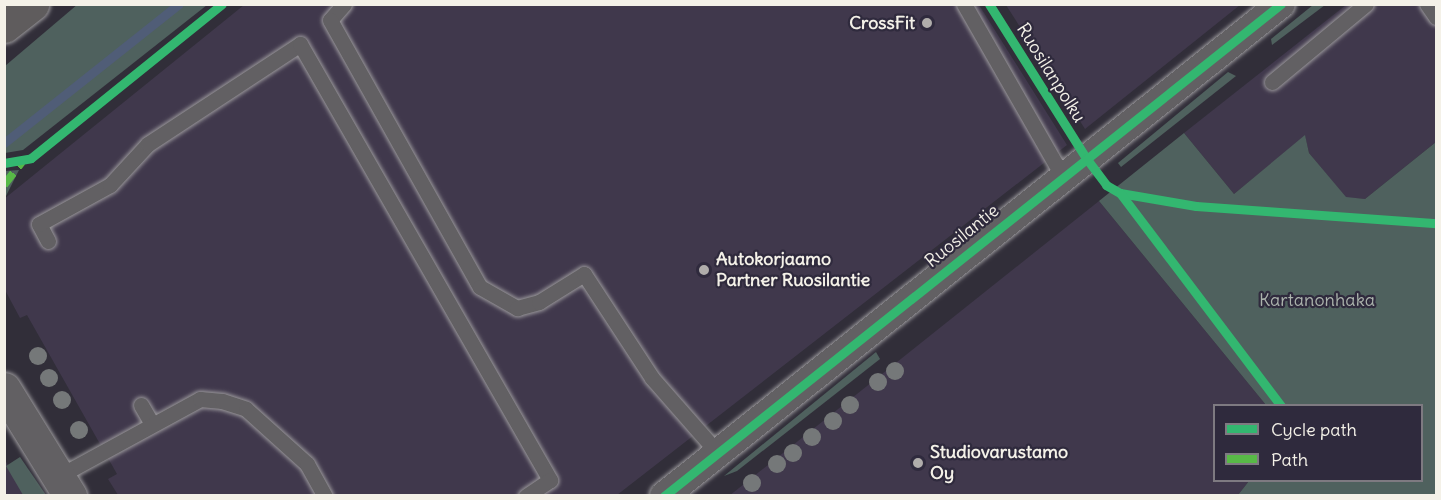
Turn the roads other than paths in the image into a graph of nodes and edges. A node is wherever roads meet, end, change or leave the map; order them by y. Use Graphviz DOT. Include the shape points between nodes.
graph roads {
  1 [pos="32,4"];
  2 [pos="344,4"];
  3 [pos="964,4"];
  4 [pos="1281,4"];
  5 [pos="1366,4"];
  6 [pos="1427,4"];
  7 [pos="1437,17"];
  8 [pos="4,26"];
  9 [pos="1272,82"];
  10 [pos="1063,177"];
  11 [pos="48,241"];
  12 [pos="4,389"];
  13 [pos="141,405"];
  14 [pos="152,424"];
  15 [pos="718,453"];
  16 [pos="64,486"];
  17 [pos="325,495"];
  18 [pos="526,495"];
  19 [pos="664,495"];
  1 -- 8 [label="main road"];
  2 -- 15 [label="lane" via="330,20 480,287 517,308 539,302 584,274 652,378"];
  3 -- 10 [label="lane"];
  4 -- 10 [label="street, Ruosilantie"];
  5 -- 9 [label="lane"];
  6 -- 7 [label="lane"];
  10 -- 15 [label="street, Ruosilantie"];
  11 -- 18 [label="lane" via="39,224 110,184 148,144 300,44 550,480"];
  12 -- 16 [label="street"];
  13 -- 14 [label="lane"];
  14 -- 16 [label="lane"];
  14 -- 17 [label="lane" via="200,399 246,409 307,464"];
  15 -- 19 [label="street, Ruosilantie"];
}
